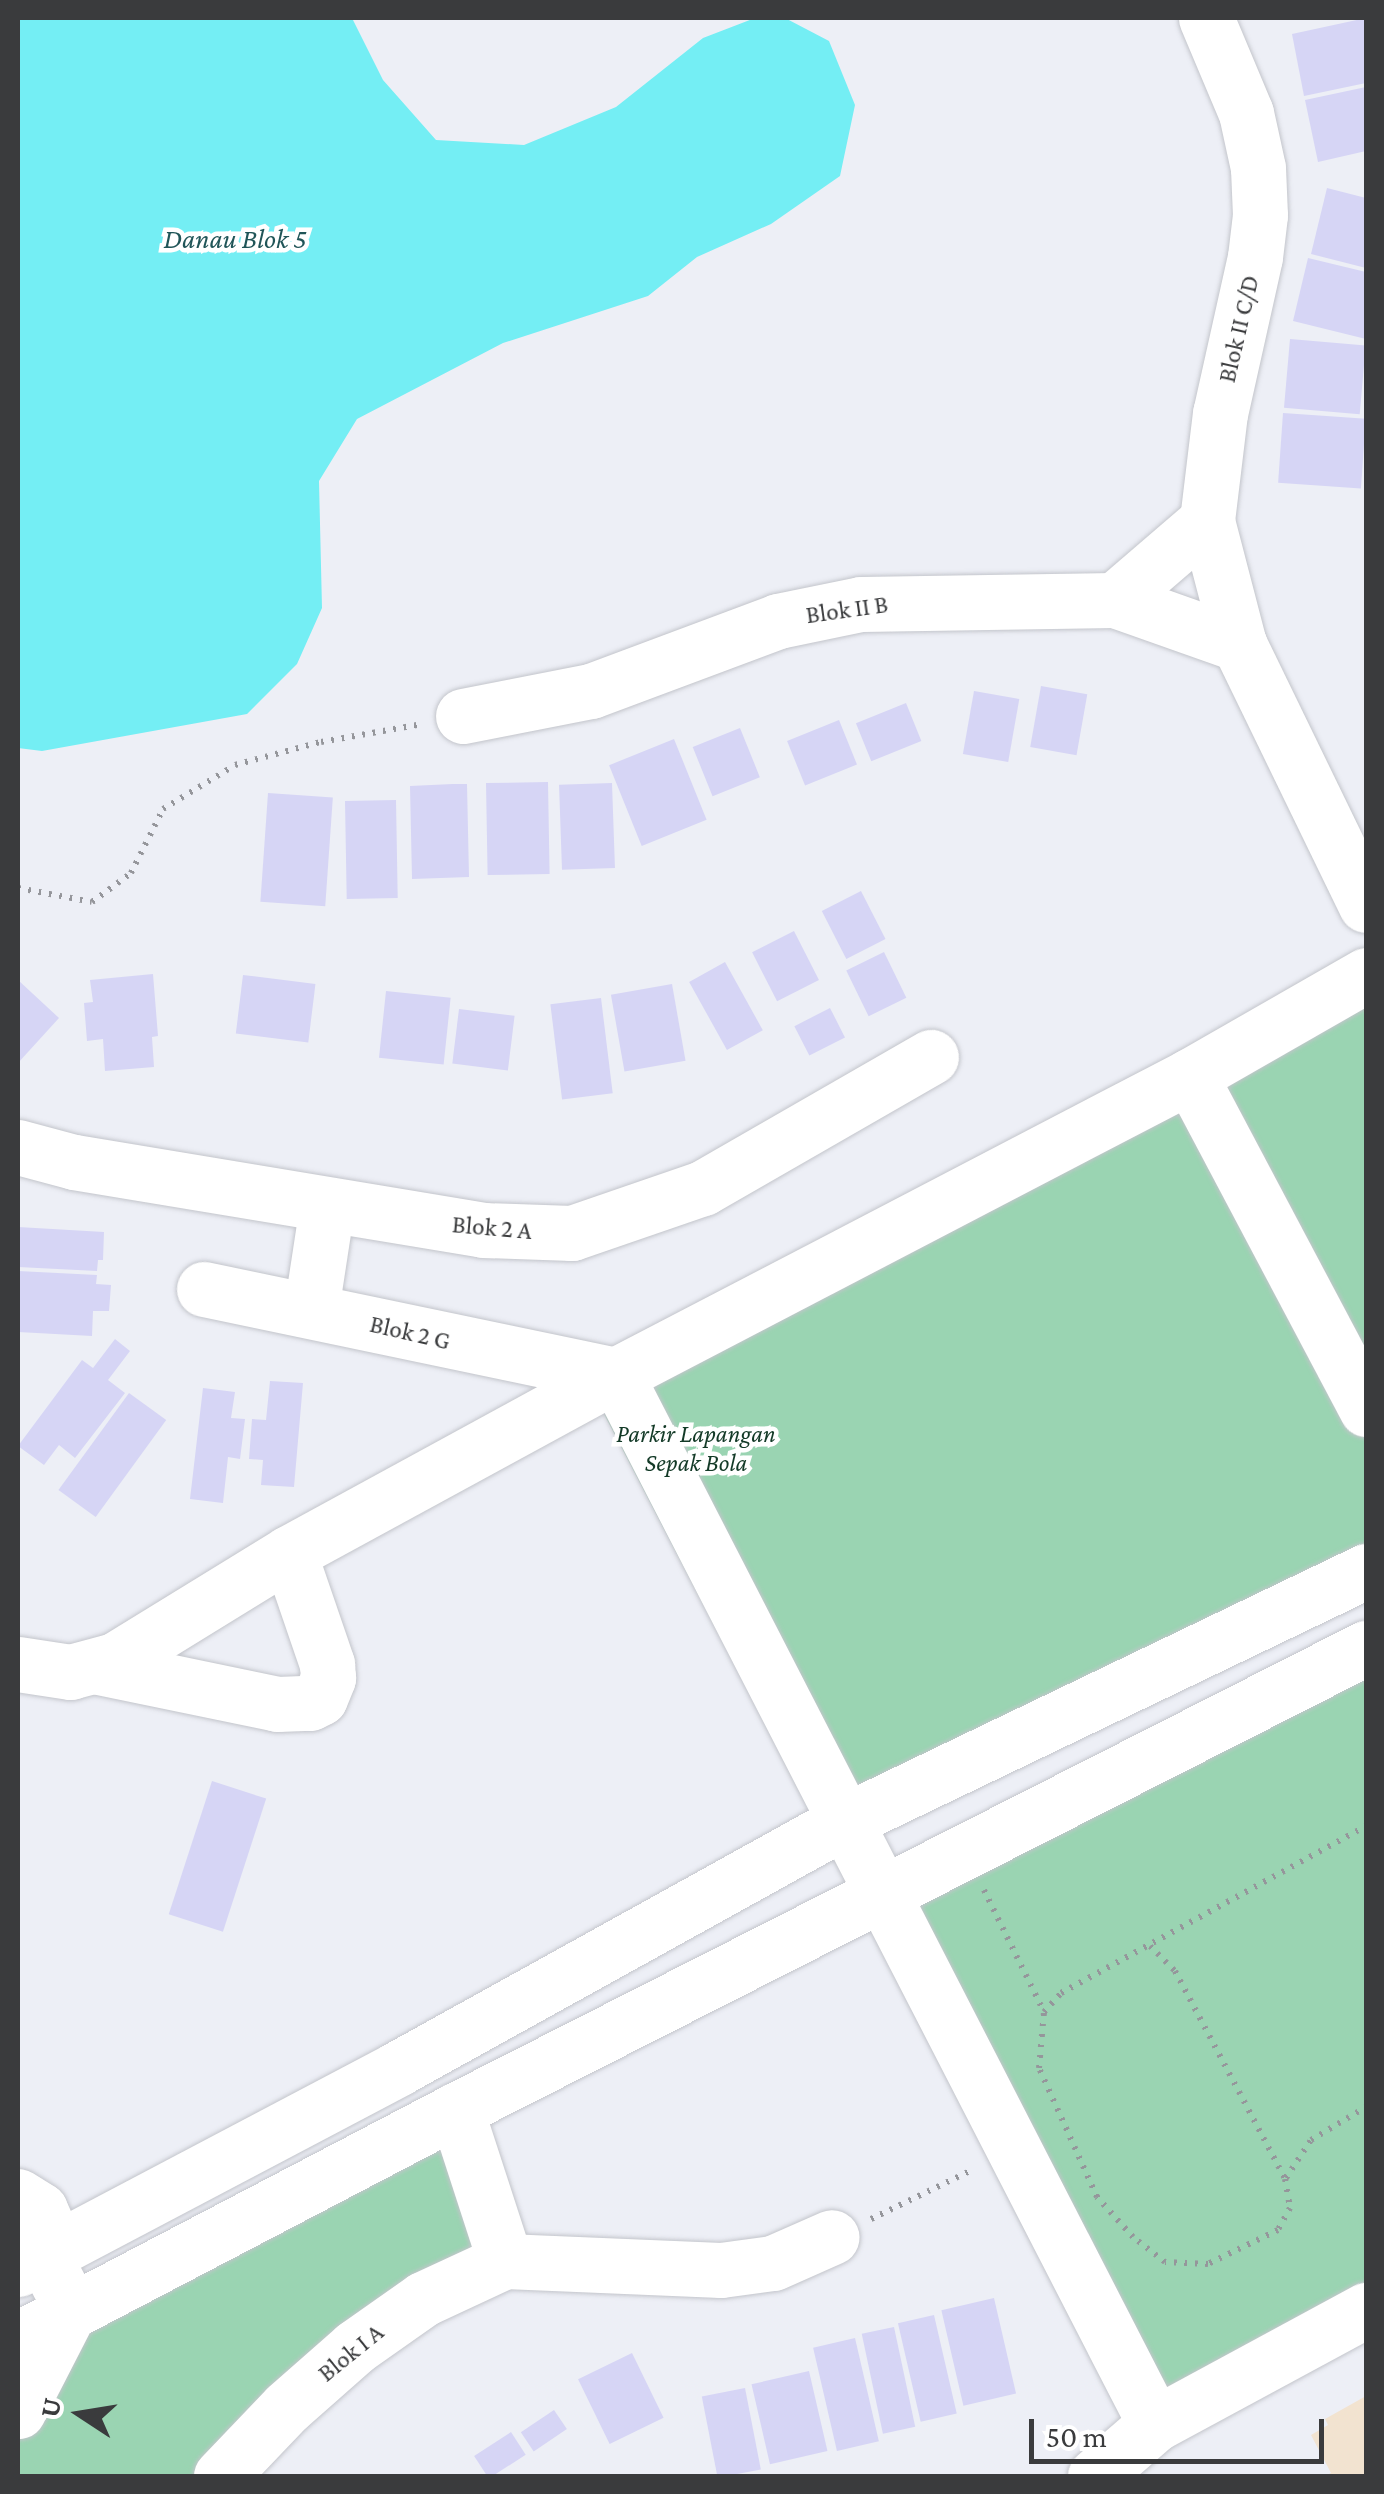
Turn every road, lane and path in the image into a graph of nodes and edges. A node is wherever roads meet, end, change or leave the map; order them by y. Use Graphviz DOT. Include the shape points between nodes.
graph roads {
  1 [pos="1206,18"];
  2 [pos="1207,521"];
  3 [pos="1115,600"];
  4 [pos="1239,644"];
  5 [pos="463,716"];
  6 [pos="18,888"];
  7 [pos="1366,905"];
  8 [pos="1366,975"];
  9 [pos="931,1057"];
  10 [pos="1190,1076"];
  11 [pos="18,1147"];
  12 [pos="327,1205"];
  13 [pos="204,1289"];
  14 [pos="311,1310"];
  15 [pos="616,1375"];
  16 [pos="1366,1409"];
  17 [pos="289,1553"];
  18 [pos="1366,1572"];
  19 [pos="1366,1648"];
  20 [pos="18,1664"];
  21 [pos="100,1667"];
  22 [pos="845,1821"];
  23 [pos="1366,1826"];
  24 [pos="966,1852"];
  25 [pos="883,1895"];
  26 [pos="1150,1946"];
  27 [pos="1044,2012"];
  28 [pos="1366,2107"];
  29 [pos="456,2110"];
  30 [pos="1014,2150"];
  31 [pos="1285,2180"];
  32 [pos="18,2196"];
  33 [pos="832,2238"];
  34 [pos="30,2262"];
  35 [pos="504,2262"];
  36 [pos="71,2308"];
  37 [pos="1366,2310"];
  38 [pos="18,2339"];
  39 [pos="18,2412"];
  40 [pos="1155,2424"];
  41 [pos="220,2476"];
  42 [pos="1095,2476"];
  1 -- 2 [label="street, Blok II C/D" via="1246,112 1260,214 1220,413"];
  2 -- 3 [label="street"];
  2 -- 4 [label="street, Blok II C/D"];
  3 -- 4 [label="street, Blok II B"];
  3 -- 5 [label="street, Blok II B" via="861,604 778,621 591,690"];
  4 -- 7 [label="street, Blok II C/D"];
  5 -- 6 [label="path" via="235,765 164,809 130,873 92,902"];
  8 -- 10 [label="street"];
  9 -- 12 [label="street, Blok 2 A" via="703,1188 572,1233 483,1230"];
  10 -- 15 [label="street"];
  10 -- 16 [label="street"];
  11 -- 12 [label="street, Blok 2 A"];
  12 -- 14 [label="street"];
  13 -- 14 [label="street, Blok 2 G"];
  14 -- 15 [label="street, Blok 2 G"];
  15 -- 17 [label="street"];
  15 -- 22 [label="street"];
  17 -- 21 [label="street"];
  17 -- 21 [label="street" via="327,1664 320,1698 277,1704"];
  18 -- 22 [label="street"];
  19 -- 24 [label="street"];
  20 -- 21 [label="street" via="70,1672"];
  22 -- 25 [label="street"];
  22 -- 34 [label="street"];
  23 -- 26 [label="path"];
  24 -- 25 [label="street"];
  24 -- 27 [label="path"];
  25 -- 29 [label="street"];
  25 -- 30 [label="street"];
  26 -- 27 [label="path" via="1060,1993"];
  26 -- 31 [label="path" via="1176,1971"];
  27 -- 31 [label="path" via="1039,2068 1097,2196 1133,2238 1165,2262 1208,2264 1278,2230 1290,2208"];
  28 -- 31 [label="path" via="1311,2140"];
  29 -- 35 [label="street"];
  29 -- 36 [label="street"];
  30 -- 33 [label="path"];
  30 -- 40 [label="street"];
  32 -- 34 [label="street" via="40,2210 48,2228"];
  33 -- 35 [label="street, Blok I A" via="773,2262 721,2270"];
  34 -- 36 [label="street"];
  35 -- 41 [label="street, Blok I A" via="423,2299 356,2347"];
  36 -- 38 [label="street"];
  36 -- 39 [label="street"];
  37 -- 40 [label="street"];
  40 -- 42 [label="street"];
}
